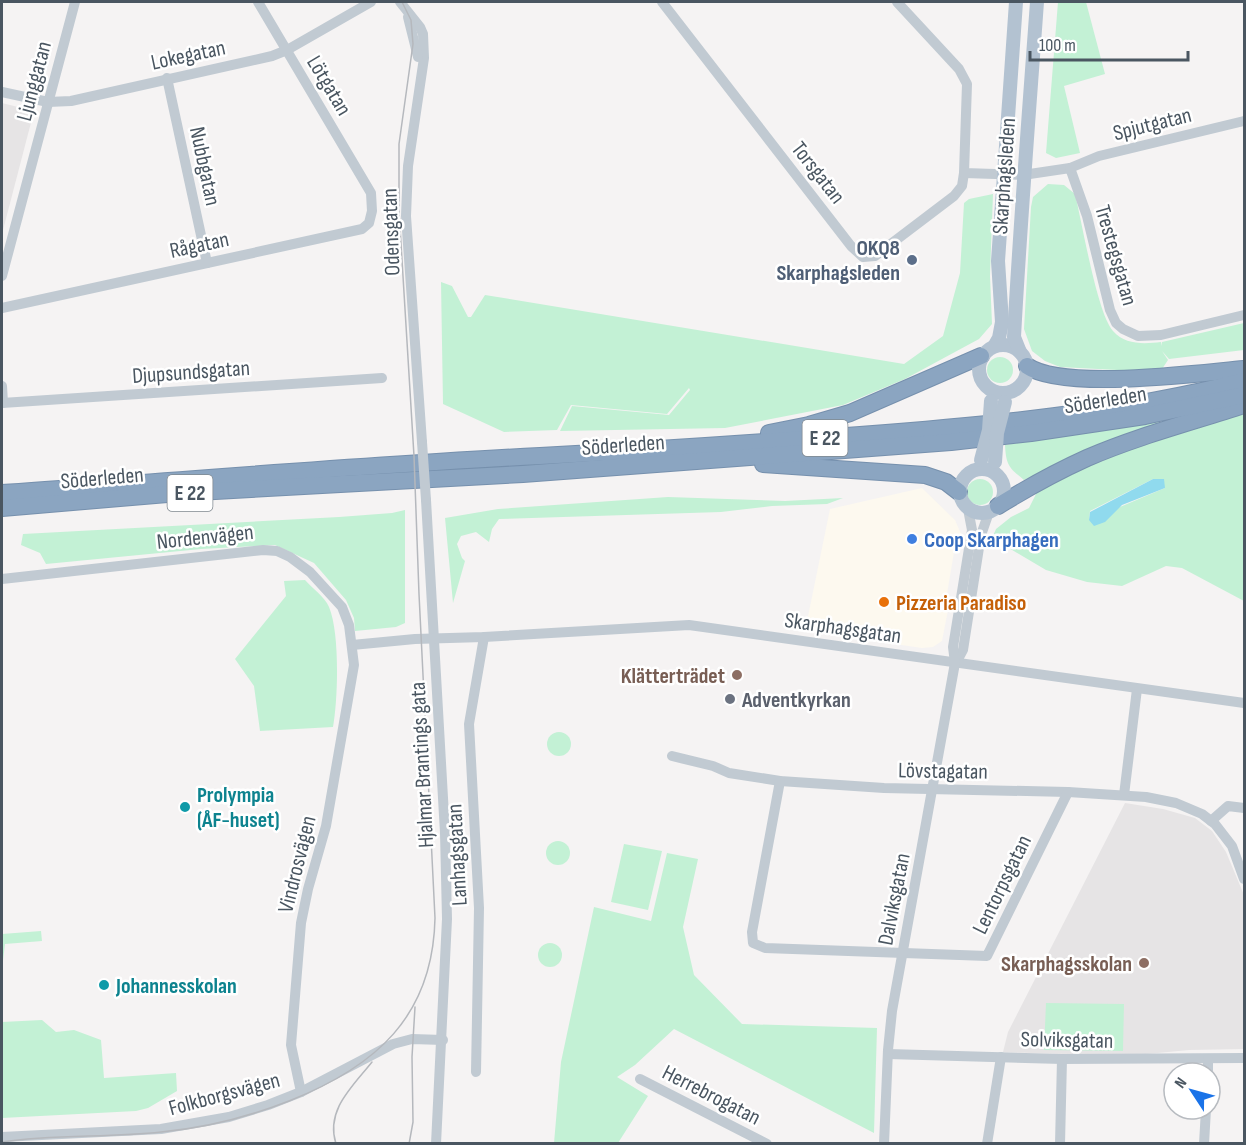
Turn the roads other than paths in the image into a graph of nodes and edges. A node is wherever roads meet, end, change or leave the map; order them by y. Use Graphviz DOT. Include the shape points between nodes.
graph roads {
  1 [pos="75,2"];
  2 [pos="258,2"];
  3 [pos="371,2"];
  4 [pos="662,2"];
  5 [pos="897,2"];
  6 [pos="1016,2"];
  7 [pos="1037,2"];
  8 [pos="403,6"];
  9 [pos="287,50"];
  10 [pos="167,78"];
  11 [pos="2,92"];
  12 [pos="48,102"];
  13 [pos="1245,121"];
  14 [pos="1070,168"];
  15 [pos="964,173"];
  16 [pos="1023,175"];
  17 [pos="1003,176"];
  18 [pos="368,188"];
  19 [pos="207,262"];
  20 [pos="2,276"];
  21 [pos="2,308"];
  22 [pos="1245,315"];
  23 [pos="995,345"];
  24 [pos="981,357"];
  25 [pos="1024,359"];
  26 [pos="1245,369"];
  27 [pos="382,378"];
  28 [pos="1245,381"];
  29 [pos="418,384"];
  30 [pos="2,386"];
  31 [pos="985,386"];
  32 [pos="1015,390"];
  33 [pos="1245,394"];
  34 [pos="998,401"];
  35 [pos="2,403"];
  36 [pos="1245,405"];
  37 [pos="703,454"];
  38 [pos="991,466"];
  39 [pos="971,472"];
  40 [pos="960,492"];
  41 [pos="2,493"];
  42 [pos="2,508"];
  43 [pos="968,509"];
  44 [pos="993,509"];
  45 [pos="2,579"];
  46 [pos="484,637"];
  47 [pos="434,638"];
  48 [pos="352,645"];
  49 [pos="955,663"];
  50 [pos="1137,689"];
  51 [pos="1245,703"];
  52 [pos="672,756"];
  53 [pos="780,781"];
  54 [pos="934,789"];
  55 [pos="1068,792"];
  56 [pos="1124,795"];
  57 [pos="1245,808"];
  58 [pos="1211,821"];
  59 [pos="1245,879"];
  60 [pos="903,954"];
  61 [pos="442,1040"];
  62 [pos="888,1054"];
  63 [pos="1001,1057"];
  64 [pos="1245,1058"];
  65 [pos="1062,1059"];
  66 [pos="1208,1059"];
  67 [pos="476,1072"];
  68 [pos="640,1079"];
  69 [pos="301,1092"];
  70 [pos="1205,1121"];
  71 [pos="2,1137"];
  72 [pos="436,1143"];
  73 [pos="767,1143"];
  74 [pos="884,1143"];
  75 [pos="987,1143"];
  76 [pos="1060,1143"];
  77 [pos="1204,1143"];
  1 -- 12 [label="street, Ljunggatan"];
  2 -- 9 [label="street, Lötgatan"];
  3 -- 9 [label="street, Lokegatan"];
  4 -- 15 [label="street, Torsgatan" via="863,257 875,256 954,196 962,186"];
  5 -- 15 [label="street" via="959,69 967,84"];
  6 -- 17 [label="main road, Skarphagsleden"];
  7 -- 16 [label="main road, Skarphagsleden"];
  8 -- 29 [label="street, Odensgatan" via="417,46 421,78 408,166 406,216"];
  9 -- 10 [label="street, Lokegatan"];
  9 -- 18 [label="street, Lötgatan"];
  10 -- 12 [label="street, Lokegatan" via="71,101"];
  10 -- 19 [label="street, Nubbgatan"];
  11 -- 12 [label="street, Lokegatan"];
  12 -- 20 [label="street, Ljunggatan"];
  13 -- 14 [label="street, Spjutgatan" via="1099,156"];
  14 -- 16 [label="street"];
  14 -- 22 [label="street, Trestegsgatan" via="1087,216 1110,310 1123,329 1138,336 1161,335"];
  15 -- 17 [label="street"];
  16 -- 17 [label="street"];
  16 -- 25 [label="main road, Skarphagsleden" via="1014,337"];
  17 -- 23 [label="main road, Skarphagsleden" via="998,261 1002,322"];
  18 -- 19 [label="street, Rågatan" via="372,211 369,223 362,229"];
  19 -- 21 [label="street, Rågatan"];
  23 -- 24 [label="main road"];
  23 -- 25 [label="main road" via="1013,347"];
  24 -- 31 [label="main road" via="978,369"];
  24 -- 37 [label="highway" via="850,413"];
  25 -- 26 [label="highway" via="1041,374 1067,378 1145,378"];
  25 -- 32 [label="main road" via="1023,382"];
  27 -- 35 [label="street, Djupsundsgatan"];
  28 -- 37 [label="highway, Söderleden / E 22" via="1028,420"];
  29 -- 47 [label="street, Hjalmar Brantings gata, bridge"];
  30 -- 35 [label="street"];
  31 -- 32 [label="main road" via="999,393"];
  31 -- 34 [label="main road"];
  32 -- 34 [label="main road"];
  33 -- 37 [label="highway, Söderleden / E 22" via="1145,416 951,442"];
  34 -- 38 [label="main road, bridge" via="989,430"];
  36 -- 44 [label="highway" via="1089,458"];
  37 -- 40 [label="highway" via="926,475"];
  37 -- 41 [label="highway, Söderleden / E 22" via="496,458"];
  37 -- 42 [label="highway, Söderleden / E 22" via="352,485"];
  38 -- 39 [label="main road"];
  38 -- 39 [label="main road" via="991,471"];
  38 -- 44 [label="main road" via="1004,489"];
  39 -- 40 [label="main road" via="964,478"];
  40 -- 43 [label="main road"];
  43 -- 44 [label="main road" via="980,513"];
  43 -- 49 [label="street, Dalviksgatan" via="972,530 953,647"];
  44 -- 49 [label="street, Dalviksgatan" via="981,536 963,650"];
  45 -- 48 [label="street, Nordenvägen" via="277,551 310,572 342,607"];
  46 -- 47 [label="street, Skarphagsgatan"];
  46 -- 49 [label="street, Skarphagsgatan" via="689,626"];
  46 -- 67 [label="street, Lanhagsgatan" via="469,724 479,908"];
  47 -- 48 [label="street"];
  47 -- 61 [label="street, Hjalmar Brantings gata" via="447,919"];
  48 -- 69 [label="street, Vindrosvägen" via="352,681 330,810 302,923 291,1045"];
  49 -- 50 [label="street, Skarphagsgatan"];
  49 -- 54 [label="street, Dalviksgatan"];
  50 -- 51 [label="street, Skarphagsgatan"];
  50 -- 56 [label="street"];
  52 -- 53 [label="street, Lövstagatan"];
  53 -- 54 [label="street, Lövstagatan"];
  53 -- 60 [label="street, Lentorpsgatan" via="753,943 765,948"];
  54 -- 55 [label="street, Lövstagatan"];
  54 -- 60 [label="street, Dalviksgatan"];
  55 -- 56 [label="street, Lövstagatan"];
  55 -- 60 [label="street, Lentorpsgatan" via="987,956"];
  56 -- 58 [label="street, Lövstagatan" via="1176,803"];
  57 -- 58 [label="street" via="1228,806"];
  58 -- 59 [label="street, Lövstagatan" via="1232,846"];
  60 -- 62 [label="street, Dalviksgatan"];
  61 -- 69 [label="street, Folkborgsvägen" via="412,1039 393,1044"];
  61 -- 72 [label="street, Hjalmar Brantings gata"];
  62 -- 63 [label="street, Solviksgatan"];
  62 -- 74 [label="street, Dalviksgatan"];
  63 -- 65 [label="street, Solviksgatan"];
  63 -- 75 [label="street"];
  64 -- 66 [label="street, Solviksgatan"];
  65 -- 66 [label="street, Solviksgatan"];
  65 -- 76 [label="street"];
  68 -- 73 [label="street, Herrebrogatan"];
  69 -- 71 [label="street, Folkborgsvägen" via="252,1110 174,1128"];
  70 -- 77 [label="street"];
}
